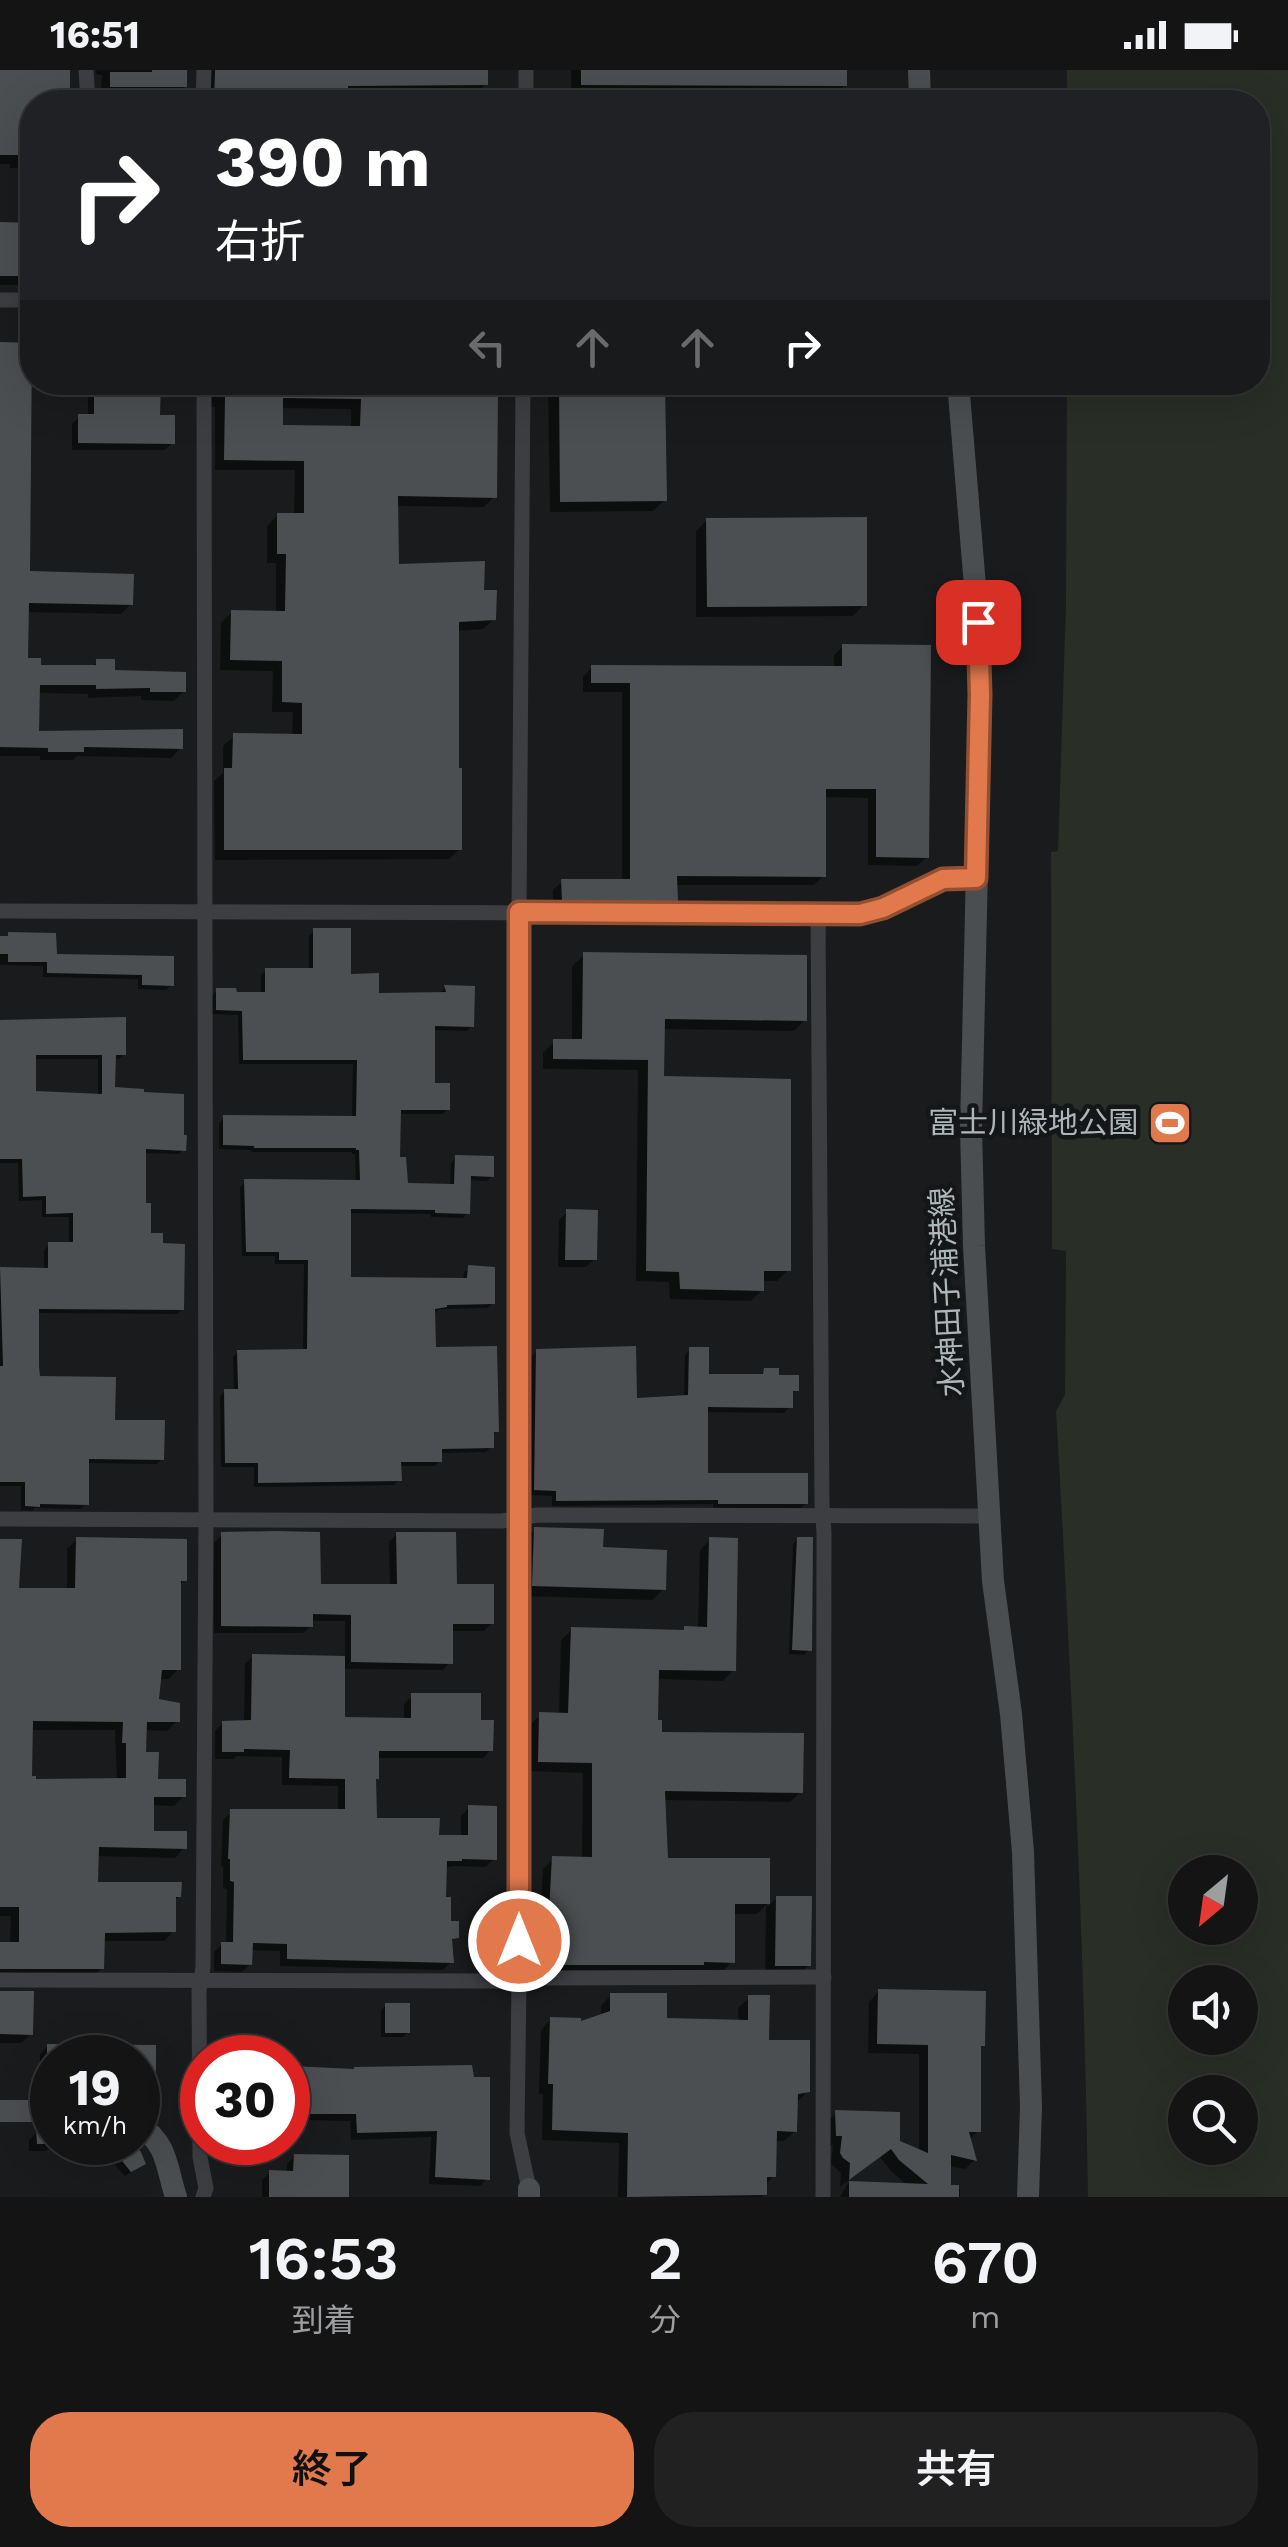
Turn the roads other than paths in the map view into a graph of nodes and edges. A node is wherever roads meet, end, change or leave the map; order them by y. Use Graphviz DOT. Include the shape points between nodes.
graph roads {
  1 [pos="204,395"];
  2 [pos="523,395"];
  3 [pos="959,395"];
  4 [pos="976,878"];
  5 [pos="0,911"];
  6 [pos="519,912"];
  7 [pos="204,913"];
  8 [pos="818,914"];
  9 [pos="823,1516"];
  10 [pos="989,1516"];
  11 [pos="519,1518"];
  12 [pos="0,1519"];
  13 [pos="206,1519"];
  14 [pos="824,1977"];
  15 [pos="0,1980"];
  16 [pos="200,1980"];
  17 [pos="519,1980"];
  18 [pos="0,2111"];
  19 [pos="30,2112"];
  20 [pos="160,2145"];
  21 [pos="529,2193"];
  22 [pos="176,2197"];
  23 [pos="203,2197"];
  24 [pos="822,2197"];
  25 [pos="1028,2197"];
  1 -- 7 [label="street"];
  2 -- 6 [label="street"];
  3 -- 4 [label="main road, 水神田子浦港線" via="978,622"];
  4 -- 8 [label="street" via="943,879 872,912"];
  4 -- 10 [label="main road, 水神田子浦港線" via="972,1181"];
  5 -- 7 [label="street"];
  6 -- 7 [label="street"];
  6 -- 8 [label="street"];
  6 -- 11 [label="street"];
  7 -- 13 [label="street"];
  8 -- 9 [label="street"];
  9 -- 10 [label="street"];
  9 -- 11 [label="street"];
  9 -- 14 [label="street"];
  10 -- 25 [label="main road, 水神田子浦港線" via="1023,1852"];
  11 -- 13 [label="street"];
  11 -- 17 [label="street"];
  12 -- 13 [label="street"];
  13 -- 16 [label="street"];
  14 -- 17 [label="street"];
  14 -- 24 [label="street"];
  15 -- 16 [label="street"];
  16 -- 17 [label="street"];
  16 -- 23 [label="street"];
  17 -- 21 [label="street" via="517,2133"];
  18 -- 19 [label="main road"];
  20 -- 22 [label="main road"];
}
